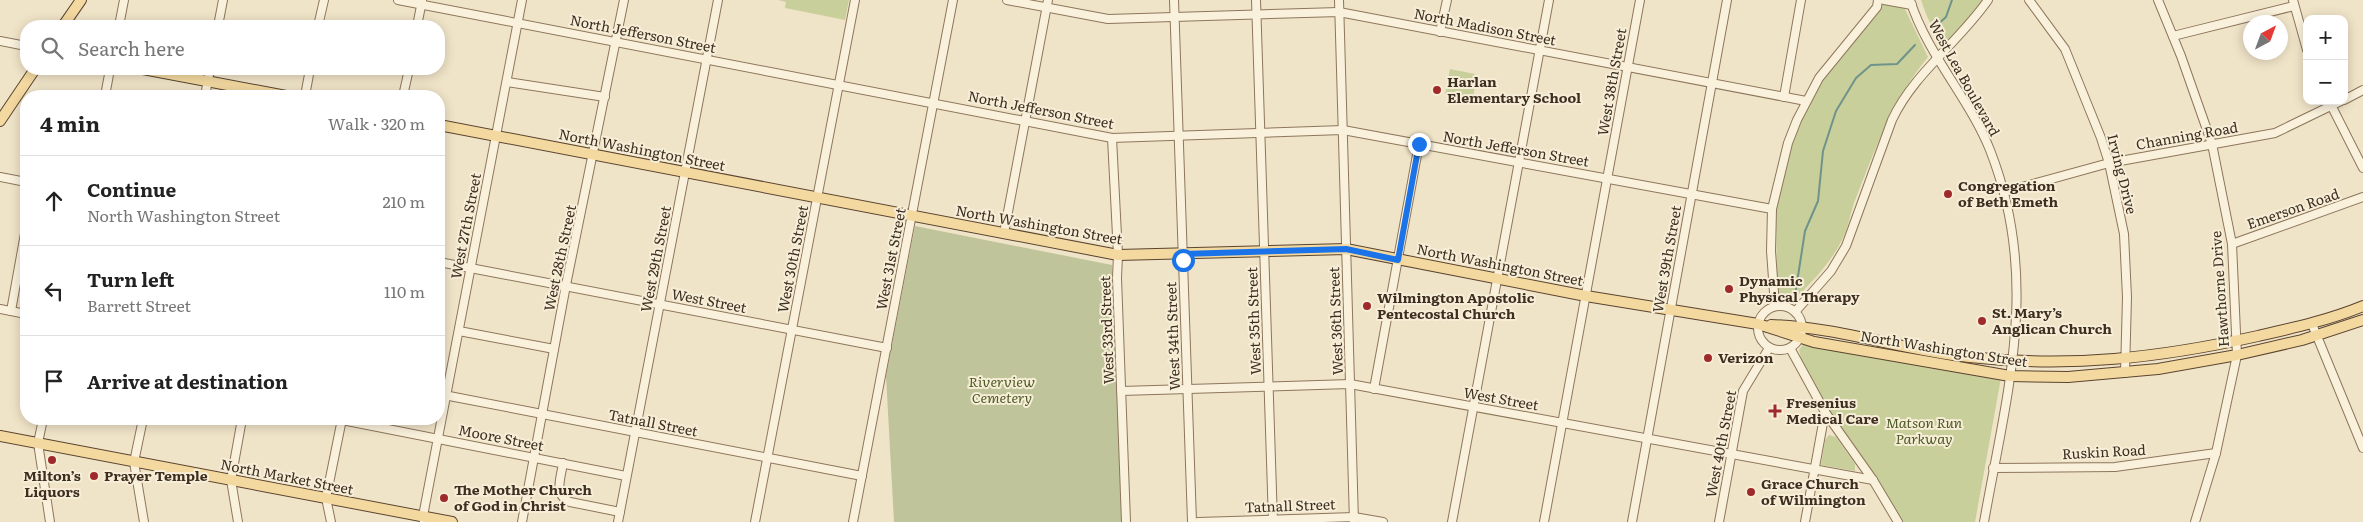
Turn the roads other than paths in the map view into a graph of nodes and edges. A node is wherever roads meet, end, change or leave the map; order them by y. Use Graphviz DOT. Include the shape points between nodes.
graph roads {
  1 [pos="81,0"];
  2 [pos="124,0"];
  3 [pos="223,0"];
  4 [pos="324,0"];
  5 [pos="398,0"];
  6 [pos="522,0"];
  7 [pos="624,0"];
  8 [pos="718,0"];
  9 [pos="855,0"];
  10 [pos="952,0"];
  11 [pos="1007,0"];
  12 [pos="1174,0"];
  13 [pos="1256,0"];
  14 [pos="1339,0"];
  15 [pos="1446,0"];
  16 [pos="1549,0"];
  17 [pos="1640,0"];
  18 [pos="1727,0"];
  19 [pos="1801,0"];
  20 [pos="1878,0"];
  21 [pos="1884,0"];
  22 [pos="1988,0"];
  23 [pos="2029,0"];
  24 [pos="2158,0"];
  25 [pos="421,2"];
  26 [pos="1911,2"];
  27 [pos="2294,3"];
  28 [pos="1048,4"];
  29 [pos="1339,12"];
  30 [pos="1256,16"];
  31 [pos="1175,18"];
  32 [pos="68,20"];
  33 [pos="120,20"];
  34 [pos="219,20"];
  35 [pos="319,20"];
  36 [pos="418,20"];
  37 [pos="518,23"];
  38 [pos="1440,32"];
  39 [pos="2172,36"];
  40 [pos="2303,36"];
  41 [pos="0,41"];
  42 [pos="616,42"];
  43 [pos="20,45"];
  44 [pos="1540,50"];
  45 [pos="1938,57"];
  46 [pos="707,59"];
  47 [pos="1628,67"];
  48 [pos="31,75"];
  49 [pos="109,75"];
  50 [pos="176,75"];
  51 [pos="209,75"];
  52 [pos="309,75"];
  53 [pos="408,75"];
  54 [pos="208,81"];
  55 [pos="507,82"];
  56 [pos="1712,83"];
  57 [pos="839,84"];
  58 [pos="21,90"];
  59 [pos="106,90"];
  60 [pos="206,90"];
  61 [pos="255,90"];
  62 [pos="306,90"];
  63 [pos="405,90"];
  64 [pos="2363,90"];
  65 [pos="20,91"];
  66 [pos="1784,96"];
  67 [pos="605,98"];
  68 [pos="2348,98"];
  69 [pos="1806,101"];
  70 [pos="933,102"];
  71 [pos="2328,105"];
  72 [pos="2331,105"];
  73 [pos="1025,120"];
  74 [pos="0,121"];
  75 [pos="445,126"];
  76 [pos="1343,130"];
  77 [pos="1260,132"];
  78 [pos="1179,135"];
  79 [pos="496,136"];
  80 [pos="1112,138"];
  81 [pos="1419,144"];
  82 [pos="2212,144"];
  83 [pos="594,155"];
  84 [pos="1519,162"];
  85 [pos="2109,163"];
  86 [pos="2363,168"];
  87 [pos="685,172"];
  88 [pos="0,177"];
  89 [pos="1607,178"];
  90 [pos="20,181"];
  91 [pos="2004,192"];
  92 [pos="1692,194"];
  93 [pos="2363,197"];
  94 [pos="817,198"];
  95 [pos="1772,209"];
  96 [pos="912,216"];
  97 [pos="1004,234"];
  98 [pos="2232,244"];
  99 [pos="1346,249"];
  100 [pos="1264,252"];
  101 [pos="1183,254"];
  102 [pos="1118,255"];
  103 [pos="1398,260"];
  104 [pos="20,261"];
  105 [pos="445,263"];
  106 [pos="471,268"];
  107 [pos="1497,279"];
  108 [pos="566,285"];
  109 [pos="1586,296"];
  110 [pos="659,305"];
  111 [pos="1775,306"];
  112 [pos="2363,306"];
  113 [pos="0,309"];
  114 [pos="1670,310"];
  115 [pos="11,311"];
  116 [pos="1795,312"];
  117 [pos="20,313"];
  118 [pos="2363,320"];
  119 [pos="1758,324"];
  120 [pos="2312,324"];
  121 [pos="1802,326"];
  122 [pos="792,330"];
  123 [pos="459,331"];
  124 [pos="2317,336"];
  125 [pos="1800,338"];
  126 [pos="2235,341"];
  127 [pos="886,348"];
  128 [pos="1769,348"];
  129 [pos="1790,348"];
  130 [pos="554,349"];
  131 [pos="2237,355"];
  132 [pos="2125,359"];
  133 [pos="2014,360"];
  134 [pos="2125,373"];
  135 [pos="2010,376"];
  136 [pos="1350,384"];
  137 [pos="445,387"];
  138 [pos="1268,387"];
  139 [pos="1187,389"];
  140 [pos="1374,389"];
  141 [pos="1121,391"];
  142 [pos="445,395"];
  143 [pos="1474,407"];
  144 [pos="1824,412"];
  145 [pos="542,414"];
  146 [pos="1562,423"];
  147 [pos="42,425"];
  148 [pos="141,425"];
  149 [pos="241,425"];
  150 [pos="341,425"];
  151 [pos="371,425"];
  152 [pos="440,425"];
  153 [pos="635,432"];
  154 [pos="0,436"];
  155 [pos="438,439"];
  156 [pos="1647,439"];
  157 [pos="38,443"];
  158 [pos="2363,448"];
  159 [pos="1731,454"];
  160 [pos="2216,454"];
  161 [pos="534,457"];
  162 [pos="767,458"];
  163 [pos="134,462"];
  164 [pos="563,463"];
  165 [pos="1993,468"];
  166 [pos="1814,469"];
  167 [pos="626,476"];
  168 [pos="862,476"];
  169 [pos="231,480"];
  170 [pos="1873,480"];
  171 [pos="326,498"];
  172 [pos="620,512"];
  173 [pos="424,519"];
  174 [pos="1354,519"];
  175 [pos="1895,520"];
  176 [pos="1272,521"];
  177 [pos="50,522"];
  178 [pos="144,522"];
  179 [pos="238,522"];
  180 [pos="331,522"];
  181 [pos="452,522"];
  182 [pos="522,522"];
  183 [pos="618,522"];
  184 [pos="754,522"];
  185 [pos="853,522"];
  186 [pos="1126,522"];
  187 [pos="1192,522"];
  188 [pos="1198,522"];
  189 [pos="1383,522"];
  190 [pos="1452,522"];
  191 [pos="1544,522"];
  192 [pos="1632,522"];
  193 [pos="1719,522"];
  194 [pos="1805,522"];
  195 [pos="1984,522"];
  196 [pos="2195,522"];
  1 -- 32 [label="main road"];
  2 -- 33 [label="street"];
  3 -- 34 [label="street"];
  4 -- 35 [label="street"];
  5 -- 25 [label="street, North Jefferson Street"];
  6 -- 37 [label="street, West 27th Street"];
  7 -- 42 [label="street, West 28th Street"];
  8 -- 46 [label="street, West 29th Street"];
  9 -- 57 [label="street, West 30th Street"];
  10 -- 70 [label="street, West 31st Street"];
  11 -- 28 [label="street, North Madison Street"];
  12 -- 31 [label="street, West 34th Street"];
  13 -- 30 [label="street, West 35th Street"];
  14 -- 29 [label="street, West 36th Street"];
  15 -- 38 [label="street"];
  16 -- 44 [label="street"];
  17 -- 47 [label="street, West 38th Street"];
  18 -- 56 [label="street, West 39th Street"];
  19 -- 66 [label="street"];
  20 -- 69 [label="street" via="1877,7 1830,63"];
  21 -- 26 [label="street"];
  22 -- 45 [label="street"];
  23 -- 85 [label="street, Irving Drive" via="2065,49"];
  24 -- 39 [label="street, Hawthorne Drive"];
  25 -- 36 [label="street"];
  25 -- 37 [label="street, North Jefferson Street"];
  26 -- 45 [label="street, West Lea Boulevard"];
  27 -- 39 [label="street"];
  27 -- 40 [label="street"];
  28 -- 31 [label="street, North Madison Street" via="1108,19"];
  28 -- 73 [label="street"];
  29 -- 30 [label="street, North Madison Street"];
  29 -- 38 [label="street, North Madison Street"];
  29 -- 76 [label="street, West 36th Street"];
  30 -- 31 [label="street, North Madison Street"];
  30 -- 77 [label="street, West 35th Street"];
  31 -- 78 [label="street, West 34th Street"];
  37 -- 42 [label="street, North Jefferson Street"];
  37 -- 55 [label="street, West 27th Street"];
  38 -- 44 [label="street, North Madison Street"];
  39 -- 82 [label="street, Hawthorne Drive"];
  41 -- 43 [label="street"];
  42 -- 46 [label="street, North Jefferson Street"];
  42 -- 67 [label="street, West 28th Street"];
  44 -- 47 [label="street, North Madison Street"];
  44 -- 84 [label="street"];
  45 -- 91 [label="street, West Lea Boulevard" via="1982,134"];
  45 -- 116 [label="street" via="1895,112 1846,246 1831,270"];
  46 -- 57 [label="street, North Jefferson Street"];
  46 -- 87 [label="street, West 29th Street"];
  47 -- 56 [label="street, North Madison Street"];
  47 -- 89 [label="street, West 38th Street"];
  48 -- 58 [label="main road"];
  49 -- 59 [label="street"];
  50 -- 54 [label="main road"];
  51 -- 54 [label="street"];
  52 -- 62 [label="street"];
  53 -- 63 [label="street"];
  54 -- 60 [label="street"];
  54 -- 61 [label="main road"];
  55 -- 67 [label="street"];
  55 -- 79 [label="street, West 27th Street"];
  56 -- 66 [label="street, North Madison Street"];
  56 -- 92 [label="street, West 39th Street"];
  57 -- 70 [label="street, North Jefferson Street"];
  57 -- 94 [label="street, West 30th Street"];
  64 -- 68 [label="street, Channing Road"];
  65 -- 74 [label="main road"];
  66 -- 69 [label="street, North Madison Street"];
  67 -- 83 [label="street, West 28th Street"];
  69 -- 95 [label="street" via="1788,143"];
  70 -- 73 [label="street, North Jefferson Street"];
  70 -- 96 [label="street, West 31st Street"];
  71 -- 82 [label="street, Channing Road" via="2275,133"];
  72 -- 86 [label="street"];
  73 -- 80 [label="street, North Jefferson Street"];
  73 -- 97 [label="street"];
  75 -- 79 [label="main road, North Washington Street"];
  76 -- 77 [label="street, North Jefferson Street"];
  76 -- 81 [label="street, North Jefferson Street"];
  76 -- 99 [label="street, West 36th Street"];
  77 -- 78 [label="street, North Jefferson Street"];
  77 -- 100 [label="street, West 35th Street"];
  78 -- 80 [label="street, North Jefferson Street"];
  78 -- 101 [label="street, West 34th Street"];
  79 -- 83 [label="main road, North Washington Street"];
  79 -- 106 [label="street, West 27th Street"];
  80 -- 102 [label="street, West 33rd Street"];
  81 -- 84 [label="street, North Jefferson Street"];
  81 -- 103 [label="street"];
  82 -- 85 [label="street, Channing Road"];
  82 -- 98 [label="street, Hawthorne Drive"];
  83 -- 87 [label="main road, North Washington Street"];
  83 -- 108 [label="street, West 28th Street"];
  84 -- 89 [label="street, North Jefferson Street"];
  84 -- 107 [label="street"];
  85 -- 91 [label="street, Channing Road"];
  85 -- 132 [label="street, Irving Drive" via="2124,234"];
  87 -- 94 [label="main road, North Washington Street"];
  87 -- 110 [label="street, West 29th Street"];
  88 -- 90 [label="street"];
  89 -- 92 [label="street, North Jefferson Street"];
  89 -- 109 [label="street, West 38th Street"];
  91 -- 133 [label="street, West Lea Boulevard" via="2017,266"];
  92 -- 95 [label="street, North Jefferson Street"];
  92 -- 114 [label="street, West 39th Street"];
  93 -- 98 [label="street, Emerson Road"];
  94 -- 96 [label="main road, North Washington Street"];
  94 -- 122 [label="street, West 30th Street"];
  95 -- 111 [label="street"];
  96 -- 97 [label="main road, North Washington Street"];
  96 -- 127 [label="street, West 31st Street"];
  97 -- 102 [label="main road, North Washington Street"];
  98 -- 126 [label="street, Hawthorne Drive"];
  99 -- 100 [label="main road, North Washington Street"];
  99 -- 103 [label="main road, North Washington Street"];
  99 -- 136 [label="street, West 36th Street"];
  100 -- 101 [label="main road, North Washington Street"];
  100 -- 138 [label="street, West 35th Street"];
  101 -- 102 [label="main road, North Washington Street"];
  101 -- 139 [label="street, West 34th Street"];
  102 -- 141 [label="street, West 33rd Street"];
  103 -- 107 [label="main road, North Washington Street"];
  103 -- 140 [label="street"];
  104 -- 115 [label="street"];
  105 -- 106 [label="street, West Street"];
  106 -- 108 [label="street, West Street"];
  106 -- 123 [label="street, West 27th Street"];
  107 -- 109 [label="main road, North Washington Street"];
  107 -- 143 [label="street"];
  108 -- 110 [label="street, West Street"];
  108 -- 130 [label="street, West 28th Street"];
  109 -- 114 [label="main road, North Washington Street"];
  109 -- 146 [label="street, West 38th Street"];
  110 -- 122 [label="street, West Street"];
  110 -- 153 [label="street, West 29th Street"];
  111 -- 116 [label="street"];
  111 -- 119 [label="street" via="1764,313"];
  112 -- 120 [label="main road, North Washington Street"];
  113 -- 115 [label="street"];
  114 -- 119 [label="main road, North Washington Street"];
  114 -- 156 [label="street, West 39th Street"];
  115 -- 117 [label="street"];
  116 -- 121 [label="street"];
  118 -- 124 [label="main road, North Washington Street"];
  119 -- 121 [label="main road, North Washington Street"];
  119 -- 125 [label="main road, North Washington Street"];
  119 -- 128 [label="street" via="1760,338"];
  120 -- 124 [label="street"];
  120 -- 126 [label="main road, North Washington Street"];
  121 -- 125 [label="street"];
  121 -- 133 [label="main road, North Washington Street" via="1968,357"];
  122 -- 127 [label="street, West Street"];
  122 -- 162 [label="street, West 30th Street"];
  123 -- 130 [label="street"];
  123 -- 137 [label="street, West 27th Street"];
  124 -- 131 [label="main road, North Washington Street"];
  124 -- 158 [label="street"];
  125 -- 129 [label="street"];
  125 -- 135 [label="main road, North Washington Street"];
  126 -- 131 [label="street, Hawthorne Drive"];
  126 -- 132 [label="main road, North Washington Street"];
  127 -- 168 [label="street, West 31st Street"];
  128 -- 129 [label="street"];
  128 -- 159 [label="street, West 40th Street" via="1743,391"];
  129 -- 144 [label="street"];
  130 -- 145 [label="street, West 28th Street"];
  131 -- 134 [label="main road, North Washington Street"];
  131 -- 160 [label="street, Hawthorne Drive"];
  132 -- 133 [label="main road, North Washington Street" via="2094,362"];
  132 -- 134 [label="street, Irving Drive"];
  133 -- 135 [label="street, West Lea Boulevard"];
  134 -- 135 [label="main road, North Washington Street"];
  135 -- 165 [label="street, West Lea Boulevard"];
  136 -- 138 [label="street, West Street"];
  136 -- 140 [label="street, West Street"];
  136 -- 174 [label="street, West 36th Street"];
  138 -- 139 [label="street, West Street"];
  138 -- 176 [label="street, West 35th Street"];
  139 -- 141 [label="street, West Street"];
  139 -- 187 [label="street, West 34th Street"];
  140 -- 143 [label="street, West Street"];
  141 -- 186 [label="street, West 33rd Street"];
  142 -- 145 [label="street, Tatnall Street"];
  143 -- 146 [label="street, West Street"];
  143 -- 190 [label="street"];
  144 -- 166 [label="street"];
  144 -- 170 [label="street"];
  145 -- 153 [label="street, Tatnall Street"];
  145 -- 161 [label="street, West 28th Street"];
  146 -- 156 [label="street, West Street"];
  146 -- 191 [label="street, West 38th Street"];
  147 -- 157 [label="street"];
  148 -- 163 [label="street"];
  149 -- 169 [label="street"];
  150 -- 171 [label="street"];
  151 -- 155 [label="street, Moore Street"];
  152 -- 155 [label="street, West 27th Street"];
  153 -- 162 [label="street, Tatnall Street"];
  153 -- 167 [label="street, West 29th Street"];
  154 -- 157 [label="main road, North Market Street"];
  155 -- 161 [label="street, Moore Street"];
  155 -- 173 [label="street, West 27th Street"];
  156 -- 159 [label="street, West Street"];
  156 -- 192 [label="street, West 39th Street"];
  157 -- 163 [label="main road, North Market Street"];
  157 -- 177 [label="street"];
  159 -- 166 [label="street, West Street"];
  159 -- 193 [label="street, West 40th Street"];
  160 -- 165 [label="street, Ruskin Road" via="2115,467"];
  160 -- 196 [label="street, Hawthorne Drive"];
  161 -- 164 [label="street, Moore Street"];
  161 -- 182 [label="street, West 28th Street"];
  162 -- 168 [label="street, Tatnall Street"];
  162 -- 184 [label="street, West 30th Street"];
  163 -- 169 [label="main road, North Market Street"];
  163 -- 178 [label="street"];
  164 -- 167 [label="street, Moore Street"];
  164 -- 172 [label="street" via="559,488 563,498"];
  165 -- 195 [label="street, West Lea Boulevard"];
  166 -- 170 [label="street, West Street"];
  166 -- 194 [label="street"];
  167 -- 172 [label="street, West 29th Street"];
  168 -- 185 [label="street, West 31st Street"];
  169 -- 171 [label="main road, North Market Street"];
  169 -- 179 [label="street"];
  170 -- 175 [label="street"];
  171 -- 173 [label="main road, North Market Street"];
  171 -- 180 [label="street"];
  172 -- 183 [label="street, West 29th Street"];
  173 -- 181 [label="main road, North Market Street"];
  174 -- 176 [label="street, Tatnall Street"];
  174 -- 189 [label="street, Tatnall Street"];
  176 -- 188 [label="street, Tatnall Street"];
}
